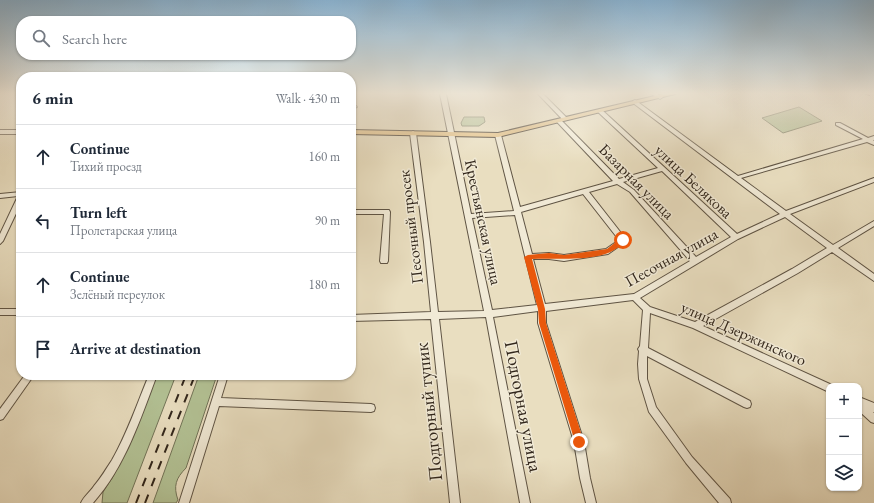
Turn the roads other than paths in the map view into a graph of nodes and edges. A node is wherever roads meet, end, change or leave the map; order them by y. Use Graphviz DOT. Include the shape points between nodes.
graph roads {
  1 [pos="448,117"];
  2 [pos="560,117"];
  3 [pos="573,117"];
  4 [pos="607,117"];
  5 [pos="656,117"];
  6 [pos="562,120"];
  7 [pos="838,124"];
  8 [pos="0,132"];
  9 [pos="16,132"];
  10 [pos="356,132"];
  11 [pos="413,133"];
  12 [pos="452,135"];
  13 [pos="498,135"];
  14 [pos="871,139"];
  15 [pos="874,143"];
  16 [pos="663,169"];
  17 [pos="736,178"];
  18 [pos="874,180"];
  19 [pos="618,182"];
  20 [pos="585,192"];
  21 [pos="16,195"];
  22 [pos="0,196"];
  23 [pos="16,206"];
  24 [pos="356,212"];
  25 [pos="518,212"];
  26 [pos="784,214"];
  27 [pos="469,216"];
  28 [pos="874,223"];
  29 [pos="736,237"];
  30 [pos="0,241"];
  31 [pos="832,247"];
  32 [pos="528,257"];
  33 [pos="384,261"];
  34 [pos="695,261"];
  35 [pos="874,278"];
  36 [pos="635,297"];
  37 [pos="542,309"];
  38 [pos="647,309"];
  39 [pos="0,312"];
  40 [pos="16,312"];
  41 [pos="489,314"];
  42 [pos="434,317"];
  43 [pos="356,318"];
  44 [pos="696,326"];
  45 [pos="642,349"];
  46 [pos="26,380"];
  47 [pos="151,380"];
  48 [pos="222,380"];
  49 [pos="826,387"];
  50 [pos="215,402"];
  51 [pos="862,403"];
  52 [pos="748,404"];
  53 [pos="371,408"];
  54 [pos="862,408"];
  55 [pos="874,408"];
  56 [pos="0,416"];
  57 [pos="874,419"];
  58 [pos="86,503"];
  59 [pos="184,503"];
  60 [pos="455,503"];
  61 [pos="524,503"];
  62 [pos="591,503"];
  63 [pos="726,503"];
  1 -- 12 [label="street, Крестьянская улица"];
  2 -- 6 [label="street, Базарная улица"];
  3 -- 6 [label="main road"];
  4 -- 16 [label="street, улица Белякова"];
  5 -- 17 [label="street"];
  6 -- 13 [label="main road"];
  6 -- 19 [label="street, Базарная улица"];
  7 -- 14 [label="street"];
  8 -- 9 [label="street"];
  10 -- 11 [label="main road"];
  11 -- 12 [label="main road"];
  11 -- 42 [label="street, Песочный просек"];
  12 -- 13 [label="main road"];
  12 -- 27 [label="street, Крестьянская улица"];
  13 -- 25 [label="street"];
  14 -- 15 [label="street"];
  14 -- 17 [label="street"];
  16 -- 19 [label="street"];
  16 -- 29 [label="street, улица Белякова"];
  17 -- 26 [label="street"];
  18 -- 26 [label="street, Песочная улица"];
  19 -- 20 [label="street"];
  19 -- 34 [label="street, Базарная улица" via="632,191"];
  20 -- 25 [label="street"];
  20 -- 32 [label="street" via="623,240 608,251 564,258"];
  21 -- 22 [label="street"];
  23 -- 30 [label="street"];
  24 -- 33 [label="street" via="387,212"];
  25 -- 27 [label="street"];
  25 -- 32 [label="street"];
  26 -- 29 [label="street, Песочная улица"];
  26 -- 31 [label="street"];
  27 -- 41 [label="street, Крестьянская улица"];
  28 -- 31 [label="street"];
  29 -- 34 [label="street, Песочная улица"];
  31 -- 35 [label="street"];
  31 -- 44 [label="street"];
  32 -- 37 [label="street"];
  34 -- 36 [label="street, Песочная улица"];
  36 -- 37 [label="street, Песочная улица"];
  36 -- 38 [label="street"];
  37 -- 41 [label="street, Песочная улица"];
  37 -- 62 [label="street" via="542,323 579,442 584,478"];
  38 -- 44 [label="street, улица Дзержинского"];
  38 -- 45 [label="street"];
  39 -- 40 [label="street"];
  41 -- 42 [label="street, Песочная улица"];
  41 -- 61 [label="street, Подгорная улица"];
  42 -- 43 [label="street, Песочная улица"];
  42 -- 60 [label="street, Подгорный тупик"];
  44 -- 49 [label="street, улица Дзержинского"];
  45 -- 52 [label="street"];
  45 -- 63 [label="street" via="643,379 652,409 689,460"];
  46 -- 56 [label="street"];
  47 -- 58 [label="street" via="111,473"];
  48 -- 50 [label="street"];
  50 -- 53 [label="street"];
  50 -- 59 [label="street"];
  51 -- 55 [label="street"];
  54 -- 57 [label="street"];
}
